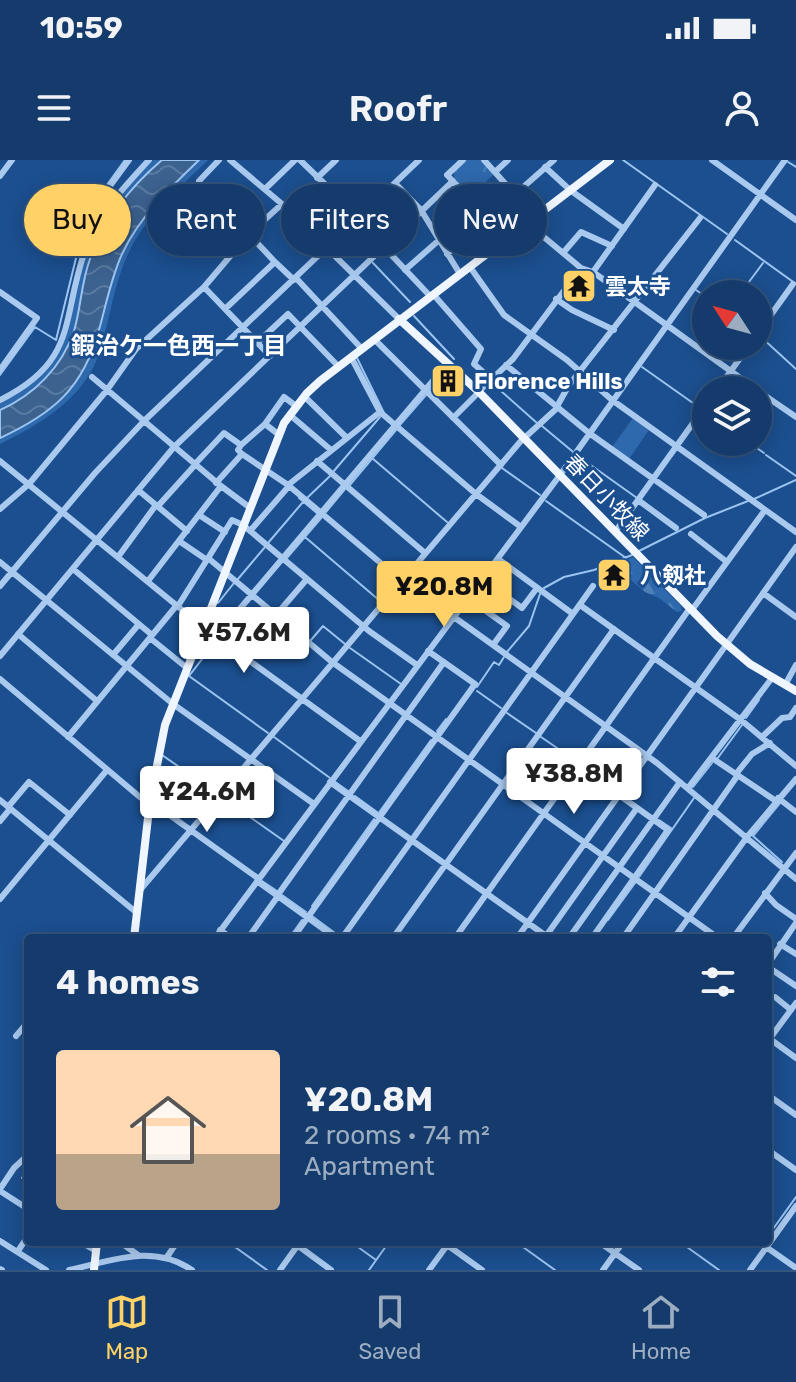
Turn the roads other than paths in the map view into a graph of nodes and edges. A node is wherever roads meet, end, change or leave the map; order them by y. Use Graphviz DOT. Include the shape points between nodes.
graph roads {
  1 [pos="12,160"];
  2 [pos="129,160"];
  3 [pos="149,160"];
  4 [pos="219,160"];
  5 [pos="230,160"];
  6 [pos="298,160"];
  7 [pos="336,160"];
  8 [pos="402,160"];
  9 [pos="419,160"];
  10 [pos="463,160"];
  11 [pos="484,160"];
  12 [pos="508,160"];
  13 [pos="554,160"];
  14 [pos="610,160"];
  15 [pos="712,160"];
  16 [pos="785,160"];
  17 [pos="545,167"];
  18 [pos="410,168"];
  19 [pos="495,172"];
  20 [pos="0,176"];
  21 [pos="317,178"];
  22 [pos="453,181"];
  23 [pos="395,183"];
  24 [pos="111,184"];
  25 [pos="128,184"];
  26 [pos="202,184"];
  27 [pos="259,184"];
  28 [pos="323,184"];
  29 [pos="456,184"];
  30 [pos="506,184"];
  31 [pos="525,184"];
  32 [pos="655,185"];
  33 [pos="265,189"];
  34 [pos="570,190"];
  35 [pos="760,195"];
  36 [pos="281,203"];
  37 [pos="281,205"];
  38 [pos="547,208"];
  39 [pos="421,210"];
  40 [pos="418,213"];
  41 [pos="700,218"];
  42 [pos="265,219"];
  43 [pos="796,220"];
  44 [pos="624,229"];
  45 [pos="434,234"];
  46 [pos="547,240"];
  47 [pos="434,245"];
  48 [pos="612,246"];
  49 [pos="265,251"];
  50 [pos="563,253"];
  51 [pos="84,256"];
  52 [pos="230,256"];
  53 [pos="319,256"];
  54 [pos="333,256"];
  55 [pos="373,256"];
  56 [pos="392,256"];
  57 [pos="448,256"];
  58 [pos="484,256"];
  59 [pos="275,262"];
  60 [pos="470,267"];
  61 [pos="581,268"];
  62 [pos="405,270"];
  63 [pos="593,272"];
  64 [pos="460,274"];
  65 [pos="354,276"];
  66 [pos="295,279"];
  67 [pos="793,284"];
  68 [pos="204,287"];
  69 [pos="0,292"];
  70 [pos="432,295"];
  71 [pos="556,299"];
  72 [pos="635,303"];
  73 [pos="322,306"];
  74 [pos="225,309"];
  75 [pos="772,313"];
  76 [pos="399,319"];
  77 [pos="666,325"];
  78 [pos="301,327"];
  79 [pos="243,328"];
  80 [pos="614,330"];
  81 [pos="531,334"];
  82 [pos="374,339"];
  83 [pos="257,343"];
  84 [pos="362,349"];
  85 [pos="270,356"];
  86 [pos="351,357"];
  87 [pos="739,360"];
  88 [pos="448,363"];
  89 [pos="506,365"];
  90 [pos="339,367"];
  91 [pos="0,370"];
  92 [pos="580,371"];
  93 [pos="731,371"];
  94 [pos="727,376"];
  95 [pos="738,376"];
  96 [pos="92,377"];
  97 [pos="491,379"];
  98 [pos="107,390"];
  99 [pos="425,390"];
  100 [pos="478,392"];
  101 [pos="304,396"];
  102 [pos="0,400"];
  103 [pos="612,400"];
  104 [pos="772,400"];
  105 [pos="296,406"];
  106 [pos="796,406"];
  107 [pos="557,407"];
  108 [pos="380,412"];
  109 [pos="290,415"];
  110 [pos="793,416"];
  111 [pos="453,418"];
  112 [pos="144,421"];
  113 [pos="265,424"];
  114 [pos="395,425"];
  115 [pos="692,425"];
  116 [pos="589,433"];
  117 [pos="278,434"];
  118 [pos="347,438"];
  119 [pos="524,438"];
  120 [pos="241,445"];
  121 [pos="677,446"];
  122 [pos="174,447"];
  123 [pos="331,450"];
  124 [pos="242,454"];
  125 [pos="0,461"];
  126 [pos="317,461"];
  127 [pos="195,465"];
  128 [pos="501,465"];
  129 [pos="265,469"];
  130 [pos="560,475"];
  131 [pos="653,479"];
  132 [pos="29,484"];
  133 [pos="218,485"];
  134 [pos="288,485"];
  135 [pos="345,485"];
  136 [pos="138,490"];
  137 [pos="476,494"];
  138 [pos="638,500"];
  139 [pos="157,506"];
  140 [pos="249,507"];
  141 [pos="0,509"];
  142 [pos="765,510"];
  143 [pos="63,511"];
  144 [pos="321,513"];
  145 [pos="199,515"];
  146 [pos="704,515"];
  147 [pos="521,527"];
  148 [pos="246,528"];
  149 [pos="676,528"];
  150 [pos="187,531"];
  151 [pos="225,532"];
  152 [pos="615,532"];
  153 [pos="796,532"];
  154 [pos="691,534"];
  155 [pos="97,540"];
  156 [pos="179,541"];
  157 [pos="796,548"];
  158 [pos="425,553"];
  159 [pos="118,557"];
  160 [pos="208,559"];
  161 [pos="283,559"];
  162 [pos="498,559"];
  163 [pos="0,562"];
  164 [pos="727,562"];
  165 [pos="73,569"];
  166 [pos="225,571"];
  167 [pos="12,572"];
  168 [pos="307,579"];
  169 [pos="482,579"];
  170 [pos="148,581"];
  171 [pos="402,581"];
  172 [pos="0,586"];
  173 [pos="593,586"];
  174 [pos="537,588"];
  175 [pos="763,593"];
  176 [pos="252,594"];
  177 [pos="468,598"];
  178 [pos="46,600"];
  179 [pos="580,605"];
  180 [pos="177,606"];
  181 [pos="691,609"];
  182 [pos="573,614"];
  183 [pos="276,615"];
  184 [pos="454,617"];
  185 [pos="796,617"];
  186 [pos="139,624"];
  187 [pos="363,626"];
  188 [pos="203,627"];
  189 [pos="614,629"];
  190 [pos="18,634"];
  191 [pos="151,636"];
  192 [pos="216,637"];
  193 [pos="727,644"];
  194 [pos="493,645"];
  195 [pos="428,651"];
  196 [pos="113,655"];
  197 [pos="0,656"];
  198 [pos="654,658"];
  199 [pos="332,662"];
  200 [pos="444,662"];
  201 [pos="127,665"];
  202 [pos="417,665"];
  203 [pos="796,665"];
  204 [pos="187,668"];
  205 [pos="532,673"];
  206 [pos="772,678"];
  207 [pos="0,679"];
  208 [pos="785,685"];
  209 [pos="696,688"];
  210 [pos="796,691"];
  211 [pos="565,697"];
  212 [pos="301,699"];
  213 [pos="97,701"];
  214 [pos="388,702"];
  215 [pos="173,704"];
  216 [pos="796,708"];
  217 [pos="406,715"];
  218 [pos="741,720"];
  219 [pos="606,726"];
  220 [pos="68,737"];
  221 [pos="437,737"];
  222 [pos="762,737"];
  223 [pos="360,741"];
  224 [pos="770,743"];
  225 [pos="647,756"];
  226 [pos="712,758"];
  227 [pos="251,759"];
  228 [pos="470,760"];
  229 [pos="796,766"];
  230 [pos="107,770"];
  231 [pos="737,775"];
  232 [pos="796,779"];
  233 [pos="330,782"];
  234 [pos="680,782"];
  235 [pos="503,784"];
  236 [pos="688,788"];
  237 [pos="619,795"];
  238 [pos="349,796"];
  239 [pos="777,799"];
  240 [pos="0,800"];
  241 [pos="150,801"];
  242 [pos="314,804"];
  243 [pos="9,808"];
  244 [pos="637,808"];
  245 [pos="713,810"];
  246 [pos="796,812"];
  247 [pos="544,813"];
  248 [pos="70,815"];
  249 [pos="379,817"];
  250 [pos="654,820"];
  251 [pos="0,821"];
  252 [pos="191,830"];
  253 [pos="747,837"];
  254 [pos="49,841"];
  255 [pos="412,841"];
  256 [pos="585,842"];
  257 [pos="795,855"];
  258 [pos="604,856"];
  259 [pos="445,865"];
  260 [pos="620,867"];
  261 [pos="783,868"];
  262 [pos="635,878"];
  263 [pos="796,879"];
  264 [pos="258,880"];
  265 [pos="140,890"];
  266 [pos="655,893"];
  267 [pos="765,893"];
  268 [pos="278,894"];
  269 [pos="487,894"];
  270 [pos="0,899"];
  271 [pos="137,913"];
  272 [pos="309,916"];
  273 [pos="689,917"];
  274 [pos="796,921"];
  275 [pos="528,923"];
  276 [pos="220,930"];
  277 [pos="134,934"];
  278 [pos="218,934"];
  279 [pos="226,934"];
  280 [pos="251,934"];
  281 [pos="296,934"];
  282 [pos="336,934"];
  283 [pos="343,934"];
  284 [pos="396,934"];
  285 [pos="458,934"];
  286 [pos="520,934"];
  287 [pos="544,934"];
  288 [pos="550,934"];
  289 [pos="572,934"];
  290 [pos="595,934"];
  291 [pos="626,934"];
  292 [pos="677,934"];
  293 [pos="712,934"];
  294 [pos="736,934"];
  295 [pos="780,944"];
  296 [pos="796,954"];
  297 [pos="772,958"];
  298 [pos="772,968"];
  299 [pos="796,986"];
  300 [pos="772,997"];
  301 [pos="796,1003"];
  302 [pos="791,1010"];
  303 [pos="24,1027"];
  304 [pos="772,1034"];
  305 [pos="16,1036"];
  306 [pos="772,1040"];
  307 [pos="796,1058"];
  308 [pos="772,1098"];
  309 [pos="796,1115"];
  310 [pos="772,1153"];
  311 [pos="24,1159"];
  312 [pos="796,1170"];
  313 [pos="0,1190"];
  314 [pos="24,1206"];
  315 [pos="796,1206"];
  316 [pos="772,1240"];
  317 [pos="0,1241"];
  318 [pos="24,1242"];
  319 [pos="131,1246"];
  320 [pos="174,1246"];
  321 [pos="295,1246"];
  322 [pos="301,1246"];
  323 [pos="444,1246"];
  324 [pos="450,1246"];
  325 [pos="605,1246"];
  326 [pos="620,1246"];
  327 [pos="768,1246"];
  328 [pos="771,1246"];
  329 [pos="97,1247"];
  330 [pos="18,1251"];
  331 [pos="615,1253"];
  332 [pos="138,1255"];
  333 [pos="167,1257"];
  334 [pos="94,1267"];
  335 [pos="796,1268"];
  336 [pos="46,1270"];
  337 [pos="69,1270"];
  338 [pos="192,1270"];
  339 [pos="280,1270"];
  340 [pos="331,1270"];
  341 [pos="429,1270"];
  342 [pos="482,1270"];
  343 [pos="603,1270"];
  344 [pos="639,1270"];
  345 [pos="750,1270"];
  1 -- 20 [label="street"];
  2 -- 24 [label="street"];
  3 -- 25 [label="street"];
  4 -- 26 [label="street" via="199,181"];
  5 -- 27 [label="street"];
  6 -- 21 [label="street"];
  6 -- 33 [label="street"];
  7 -- 21 [label="street"];
  8 -- 18 [label="street"];
  9 -- 18 [label="street"];
  10 -- 22 [label="street" via="447,175"];
  11 -- 19 [label="street"];
  12 -- 19 [label="street"];
  13 -- 17 [label="street"];
  14 -- 34 [label="main road"];
  15 -- 35 [label="street"];
  16 -- 35 [label="street"];
  17 -- 31 [label="street"];
  17 -- 34 [label="street"];
  18 -- 23 [label="street"];
  19 -- 30 [label="street"];
  21 -- 28 [label="street"];
  22 -- 29 [label="street"];
  22 -- 39 [label="street"];
  23 -- 39 [label="street"];
  32 -- 44 [label="street"];
  33 -- 36 [label="street"];
  34 -- 38 [label="main road"];
  34 -- 44 [label="street"];
  35 -- 43 [label="street"];
  35 -- 77 [label="street"];
  37 -- 42 [label="street"];
  39 -- 40 [label="street"];
  39 -- 45 [label="street"];
  41 -- 72 [label="street"];
  44 -- 48 [label="street"];
  46 -- 50 [label="street"];
  47 -- 62 [label="street"];
  48 -- 50 [label="street" via="581,232"];
  48 -- 63 [label="street"];
  49 -- 59 [label="street"];
  50 -- 61 [label="street"];
  51 -- 102 [label="street" via="55,356 42,373"];
  52 -- 68 [label="street"];
  53 -- 66 [label="street"];
  54 -- 65 [label="street"];
  55 -- 65 [label="street"];
  56 -- 62 [label="street"];
  57 -- 64 [label="street"];
  58 -- 60 [label="main road"];
  59 -- 66 [label="street"];
  59 -- 74 [label="street"];
  60 -- 64 [label="main road"];
  60 -- 81 [label="street" via="504,315"];
  61 -- 63 [label="street"];
  61 -- 71 [label="street"];
  62 -- 70 [label="street"];
  63 -- 72 [label="street"];
  64 -- 70 [label="main road"];
  65 -- 73 [label="street"];
  65 -- 76 [label="street"];
  66 -- 73 [label="street"];
  66 -- 79 [label="street"];
  67 -- 75 [label="street"];
  68 -- 74 [label="street"];
  68 -- 98 [label="street" via="136,349"];
  69 -- 91 [label="street" via="37,318"];
  70 -- 76 [label="main road"];
  70 -- 97 [label="street" via="481,349 474,364"];
  71 -- 80 [label="street"];
  71 -- 81 [label="street"];
  72 -- 77 [label="street"];
  72 -- 80 [label="street"];
  73 -- 78 [label="street"];
  73 -- 84 [label="street"];
  74 -- 79 [label="street"];
  76 -- 82 [label="main road"];
  76 -- 88 [label="main road, 春日小牧線"];
  77 -- 93 [label="street"];
  77 -- 103 [label="street"];
  78 -- 83 [label="street" via="288,314"];
  78 -- 85 [label="street"];
  78 -- 90 [label="street"];
  79 -- 83 [label="street"];
  79 -- 112 [label="street"];
  80 -- 92 [label="street"];
  81 -- 89 [label="street"];
  81 -- 92 [label="street"];
  82 -- 84 [label="main road"];
  82 -- 99 [label="street"];
  83 -- 85 [label="street"];
  84 -- 86 [label="main road"];
  85 -- 122 [label="street"];
  86 -- 90 [label="main road"];
  86 -- 108 [label="street"];
  87 -- 93 [label="street"];
  88 -- 99 [label="street"];
  88 -- 100 [label="main road, 春日小牧線"];
  89 -- 97 [label="street"];
  89 -- 107 [label="street"];
  90 -- 101 [label="main road"];
  92 -- 103 [label="street"];
  92 -- 107 [label="street"];
  93 -- 94 [label="street"];
  93 -- 95 [label="street"];
  96 -- 98 [label="street"];
  97 -- 100 [label="street"];
  98 -- 112 [label="street"];
  98 -- 132 [label="street"];
  99 -- 111 [label="street"];
  99 -- 114 [label="street"];
  100 -- 111 [label="street"];
  100 -- 119 [label="main road, 春日小牧線"];
  101 -- 105 [label="main road"];
  101 -- 118 [label="street"];
  103 -- 116 [label="street"];
  103 -- 121 [label="street"];
  104 -- 110 [label="street"];
  105 -- 109 [label="main road"];
  105 -- 113 [label="street" via="284,397"];
  106 -- 110 [label="street"];
  107 -- 116 [label="street"];
  107 -- 119 [label="street"];
  108 -- 114 [label="street"];
  108 -- 118 [label="street"];
  109 -- 117 [label="main road"];
  109 -- 123 [label="street"];
  111 -- 128 [label="street"];
  112 -- 122 [label="street"];
  112 -- 143 [label="street"];
  113 -- 117 [label="street"];
  113 -- 120 [label="street"];
  114 -- 135 [label="street"];
  114 -- 137 [label="street"];
  115 -- 121 [label="street"];
  116 -- 130 [label="street"];
  116 -- 131 [label="street"];
  117 -- 129 [label="main road"];
  118 -- 123 [label="street"];
  119 -- 128 [label="street"];
  119 -- 130 [label="main road, 春日小牧線"];
  120 -- 124 [label="street"];
  120 -- 127 [label="street" via="224,433"];
  121 -- 131 [label="street"];
  121 -- 142 [label="street"];
  122 -- 127 [label="street"];
  122 -- 136 [label="street"];
  123 -- 126 [label="street"];
  124 -- 129 [label="street"];
  124 -- 133 [label="street"];
  125 -- 132 [label="street"];
  126 -- 134 [label="street"];
  126 -- 135 [label="street"];
  127 -- 133 [label="street"];
  127 -- 139 [label="street"];
  128 -- 137 [label="street"];
  129 -- 134 [label="street"];
  129 -- 140 [label="main road"];
  130 -- 147 [label="street"];
  130 -- 152 [label="main road, 春日小牧線"];
  131 -- 138 [label="street"];
  131 -- 146 [label="street"];
  132 -- 141 [label="street"];
  132 -- 143 [label="street"];
  133 -- 140 [label="street"];
  133 -- 145 [label="street"];
  134 -- 144 [label="street"];
  134 -- 148 [label="street"];
  135 -- 144 [label="street"];
  135 -- 158 [label="street"];
  136 -- 139 [label="street"];
  136 -- 155 [label="street"];
  137 -- 147 [label="street"];
  137 -- 158 [label="street"];
  138 -- 149 [label="street"];
  138 -- 152 [label="street"];
  139 -- 150 [label="street"];
  139 -- 159 [label="street"];
  140 -- 148 [label="main road"];
  142 -- 153 [label="street"];
  142 -- 164 [label="street"];
  143 -- 155 [label="street"];
  143 -- 167 [label="street"];
  144 -- 161 [label="street"];
  144 -- 171 [label="street"];
  145 -- 150 [label="street"];
  145 -- 151 [label="street"];
  147 -- 162 [label="street"];
  148 -- 151 [label="street" via="232,520"];
  148 -- 161 [label="street"];
  148 -- 166 [label="main road"];
  150 -- 156 [label="street"];
  151 -- 160 [label="street"];
  152 -- 181 [label="main road, 春日小牧線"];
  154 -- 164 [label="street"];
  155 -- 159 [label="street"];
  155 -- 165 [label="street"];
  156 -- 160 [label="street"];
  156 -- 170 [label="street"];
  157 -- 175 [label="street"];
  158 -- 171 [label="street"];
  159 -- 170 [label="street"];
  160 -- 166 [label="street"];
  160 -- 180 [label="street"];
  161 -- 168 [label="street"];
  161 -- 176 [label="street"];
  162 -- 169 [label="street"];
  162 -- 174 [label="street"];
  163 -- 167 [label="street"];
  164 -- 181 [label="street"];
  165 -- 178 [label="street"];
  165 -- 186 [label="street"];
  166 -- 176 [label="street"];
  166 -- 188 [label="main road"];
  167 -- 172 [label="street"];
  167 -- 178 [label="street"];
  168 -- 183 [label="street"];
  168 -- 187 [label="street"];
  169 -- 174 [label="street" via="522,608"];
  169 -- 177 [label="street"];
  170 -- 180 [label="street"];
  171 -- 184 [label="street"];
  171 -- 187 [label="street"];
  173 -- 179 [label="street"];
  174 -- 182 [label="street"];
  175 -- 185 [label="street"];
  175 -- 193 [label="street"];
  176 -- 183 [label="street"];
  176 -- 192 [label="street"];
  177 -- 184 [label="street"];
  177 -- 194 [label="street" via="507,626"];
  178 -- 190 [label="street"];
  178 -- 196 [label="street"];
  179 -- 182 [label="street"];
  179 -- 189 [label="street"];
  180 -- 188 [label="street"];
  180 -- 191 [label="street"];
  181 -- 193 [label="main road, 春日小牧線"];
  181 -- 198 [label="street"];
  182 -- 205 [label="street"];
  183 -- 199 [label="street"];
  184 -- 194 [label="street"];
  184 -- 195 [label="street"];
  186 -- 191 [label="street"];
  186 -- 196 [label="street"];
  187 -- 199 [label="street"];
  187 -- 202 [label="street"];
  188 -- 192 [label="street"];
  188 -- 204 [label="main road"];
  189 -- 198 [label="street"];
  189 -- 211 [label="street"];
  190 -- 197 [label="street"];
  190 -- 213 [label="street"];
  191 -- 201 [label="street"];
  191 -- 204 [label="street"];
  192 -- 212 [label="street"];
  193 -- 206 [label="main road, 春日小牧線"];
  193 -- 209 [label="street"];
  194 -- 205 [label="street"];
  195 -- 200 [label="street"];
  195 -- 202 [label="street"];
  196 -- 201 [label="street"];
  198 -- 209 [label="street"];
  198 -- 219 [label="street"];
  199 -- 212 [label="street"];
  199 -- 214 [label="street"];
  200 -- 217 [label="street"];
  200 -- 221 [label="street" via="475,684"];
  201 -- 213 [label="street"];
  201 -- 215 [label="street"];
  202 -- 214 [label="street"];
  203 -- 208 [label="street"];
  204 -- 215 [label="main road"];
  205 -- 211 [label="street"];
  205 -- 228 [label="street"];
  206 -- 208 [label="main road, 春日小牧線"];
  206 -- 218 [label="street"];
  207 -- 220 [label="street"];
  208 -- 210 [label="main road, 春日小牧線"];
  209 -- 218 [label="street"];
  209 -- 225 [label="street"];
  211 -- 219 [label="street"];
  211 -- 235 [label="street"];
  212 -- 223 [label="street"];
  212 -- 227 [label="street"];
  213 -- 220 [label="street"];
  214 -- 217 [label="street"];
  214 -- 223 [label="street"];
  215 -- 227 [label="street"];
  215 -- 241 [label="main road"];
  216 -- 222 [label="street"];
  217 -- 221 [label="street"];
  217 -- 238 [label="street"];
  218 -- 222 [label="street"];
  218 -- 226 [label="street"];
  219 -- 225 [label="street"];
  219 -- 247 [label="street"];
  220 -- 230 [label="street"];
  221 -- 228 [label="street"];
  221 -- 249 [label="street"];
  222 -- 224 [label="street"];
  223 -- 233 [label="street"];
  224 -- 229 [label="street"];
  224 -- 231 [label="street" via="752,754"];
  225 -- 234 [label="street"];
  225 -- 237 [label="street"];
  226 -- 231 [label="street"];
  226 -- 236 [label="street"];
  227 -- 242 [label="street"];
  227 -- 252 [label="street"];
  228 -- 235 [label="street"];
  228 -- 255 [label="street"];
  230 -- 241 [label="street"];
  230 -- 248 [label="street"];
  231 -- 239 [label="street"];
  231 -- 245 [label="street"];
  232 -- 239 [label="street"];
  233 -- 238 [label="street"];
  233 -- 242 [label="street"];
  234 -- 236 [label="street"];
  234 -- 250 [label="street"];
  235 -- 247 [label="street"];
  235 -- 259 [label="street"];
  236 -- 245 [label="street"];
  237 -- 244 [label="street"];
  237 -- 256 [label="street"];
  238 -- 249 [label="street"];
  238 -- 268 [label="street"];
  239 -- 246 [label="street"];
  239 -- 253 [label="street"];
  240 -- 243 [label="street"];
  241 -- 252 [label="street"];
  241 -- 265 [label="main road"];
  242 -- 264 [label="street"];
  243 -- 248 [label="street" via="29,782"];
  243 -- 251 [label="street"];
  243 -- 254 [label="street"];
  244 -- 250 [label="street"];
  244 -- 258 [label="street"];
  245 -- 253 [label="street"];
  245 -- 266 [label="street"];
  247 -- 256 [label="street"];
  247 -- 269 [label="street"];
  248 -- 254 [label="street"];
  249 -- 255 [label="street"];
  249 -- 272 [label="street"];
  250 -- 260 [label="street"];
  250 -- 262 [label="street" via="668,830"];
  252 -- 264 [label="street"];
  252 -- 265 [label="street"];
  253 -- 261 [label="street"];
  253 -- 273 [label="street"];
  254 -- 270 [label="street"];
  254 -- 271 [label="street"];
  255 -- 259 [label="street"];
  255 -- 283 [label="street"];
  256 -- 258 [label="street"];
  256 -- 275 [label="street"];
  257 -- 261 [label="street"];
  258 -- 260 [label="street"];
  258 -- 288 [label="street"];
  259 -- 269 [label="street"];
  259 -- 284 [label="street"];
  260 -- 262 [label="street"];
  260 -- 289 [label="street"];
  261 -- 263 [label="street"];
  261 -- 267 [label="street"];
  262 -- 266 [label="street"];
  262 -- 290 [label="street"];
  264 -- 268 [label="street"];
  264 -- 276 [label="street"];
  265 -- 271 [label="main road"];
  266 -- 273 [label="street"];
  266 -- 291 [label="street"];
  267 -- 274 [label="street"];
  267 -- 294 [label="street"];
  268 -- 272 [label="street"];
  268 -- 280 [label="street"];
  269 -- 275 [label="street"];
  269 -- 285 [label="street"];
  271 -- 277 [label="main road"];
  272 -- 281 [label="street"];
  272 -- 282 [label="street"];
  273 -- 292 [label="street"];
  273 -- 293 [label="street"];
  274 -- 295 [label="street"];
  275 -- 286 [label="street"];
  275 -- 287 [label="street"];
  276 -- 278 [label="street"];
  276 -- 279 [label="street"];
  295 -- 296 [label="street"];
  295 -- 297 [label="street"];
  298 -- 299 [label="street"];
  300 -- 302 [label="street"];
  301 -- 302 [label="street"];
  302 -- 304 [label="street"];
  303 -- 305 [label="street"];
  306 -- 307 [label="street"];
  308 -- 309 [label="street"];
  310 -- 312 [label="street"];
  311 -- 313 [label="street"];
  313 -- 314 [label="street"];
  315 -- 316 [label="street"];
  317 -- 330 [label="street"];
  318 -- 330 [label="street"];
  319 -- 332 [label="street"];
  320 -- 333 [label="street"];
  321 -- 339 [label="street"];
  322 -- 340 [label="street"];
  323 -- 341 [label="street"];
  324 -- 342 [label="street"];
  325 -- 331 [label="street"];
  326 -- 331 [label="street"];
  327 -- 345 [label="street"];
  328 -- 335 [label="street"];
  329 -- 334 [label="main road"];
  330 -- 336 [label="street"];
  331 -- 343 [label="street"];
  331 -- 344 [label="street"];
  332 -- 333 [label="street"];
  332 -- 334 [label="street"];
  333 -- 338 [label="street"];
  334 -- 337 [label="street"];
}
